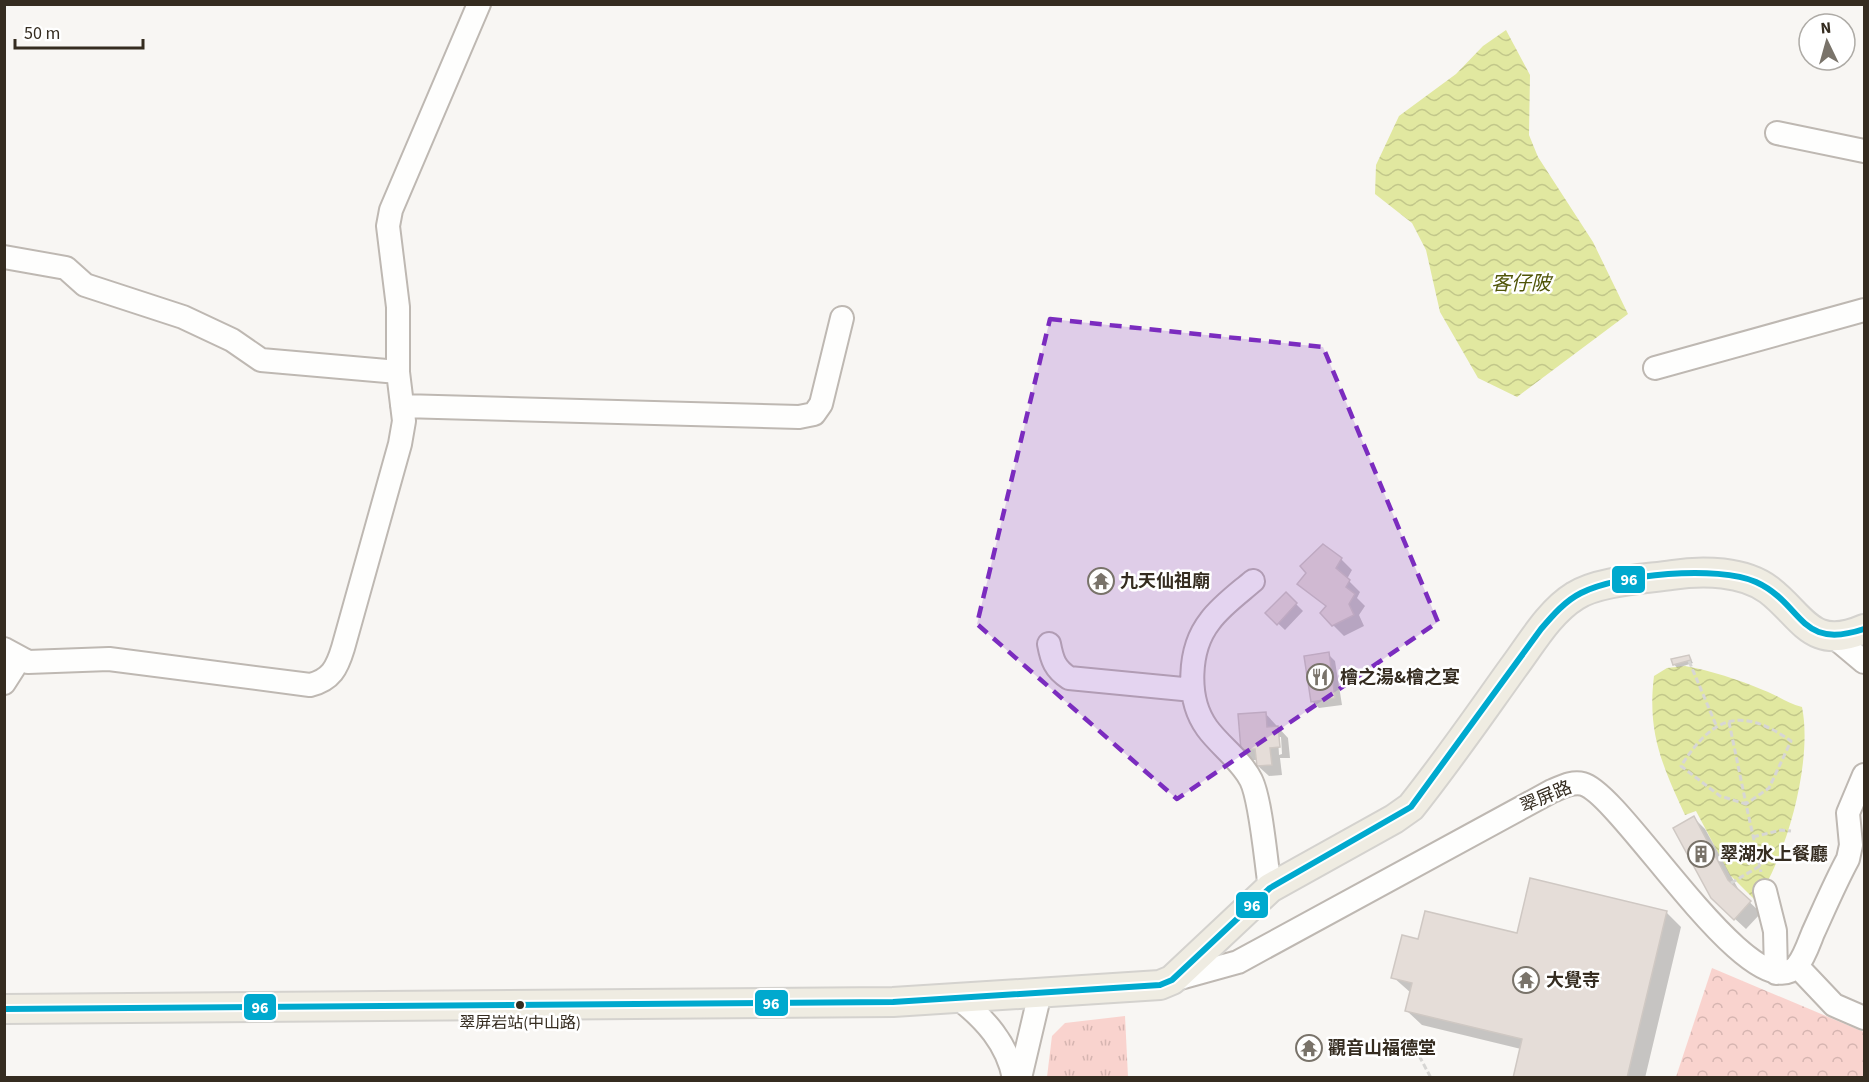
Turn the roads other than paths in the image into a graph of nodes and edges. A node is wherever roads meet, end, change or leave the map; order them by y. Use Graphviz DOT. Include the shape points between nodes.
graph roads {
  1 [pos="478,4"];
  2 [pos="1777,133"];
  3 [pos="1864,151"];
  4 [pos="4,257"];
  5 [pos="1864,310"];
  6 [pos="842,318"];
  7 [pos="1655,368"];
  8 [pos="398,372"];
  9 [pos="402,406"];
  10 [pos="1253,580"];
  11 [pos="1864,629"];
  12 [pos="1833,636"];
  13 [pos="1049,644"];
  14 [pos="12,653"];
  15 [pos="1864,662"];
  16 [pos="4,683"];
  17 [pos="1193,690"];
  18 [pos="1864,775"];
  19 [pos="1856,860"];
  20 [pos="1270,888"];
  21 [pos="1765,891"];
  22 [pos="1787,969"];
  23 [pos="1172,980"];
  24 [pos="1040,993"];
  25 [pos="958,998"];
  26 [pos="4,1009"];
  27 [pos="1864,1018"];
  28 [pos="1014,1077"];
  29 [pos="1020,1077"];
  1 -- 8 [label="street" via="391,210 388,226 398,307"];
  2 -- 3 [label="street"];
  4 -- 8 [label="street" via="66,267 85,285 183,317 232,340 261,360"];
  5 -- 7 [label="street"];
  6 -- 9 [label="street" via="821,404 814,414 799,417"];
  8 -- 9 [label="street"];
  9 -- 14 [label="street" via="400,444 344,648 332,675 320,683 310,685 109,659 39,663"];
  10 -- 17 [label="street" via="1210,620 1199,639"];
  11 -- 12 [label="main road"];
  12 -- 15 [label="street"];
  12 -- 20 [label="main road" via="1800,622 1769,590 1744,578 1714,573 1625,582 1575,595 1542,628 1411,807"];
  13 -- 17 [label="street" via="1053,662 1069,678"];
  14 -- 16 [label="street"];
  17 -- 20 [label="street" via="1195,708 1207,728 1251,781"];
  18 -- 19 [label="street" via="1848,813"];
  19 -- 22 [label="street"];
  20 -- 23 [label="main road"];
  21 -- 22 [label="street"];
  22 -- 23 [label="street, 翠屏路" via="1762,968 1702,914 1615,812 1582,783 1552,791 1238,962"];
  22 -- 27 [label="street" via="1834,1005"];
  23 -- 24 [label="main road, 翠屏路" via="1160,985"];
  24 -- 25 [label="main road, 翠屏路"];
  24 -- 29 [label="street"];
  25 -- 26 [label="main road, 翠屏路" via="893,1002"];
  25 -- 28 [label="street" via="982,1017 1002,1044"];
}
